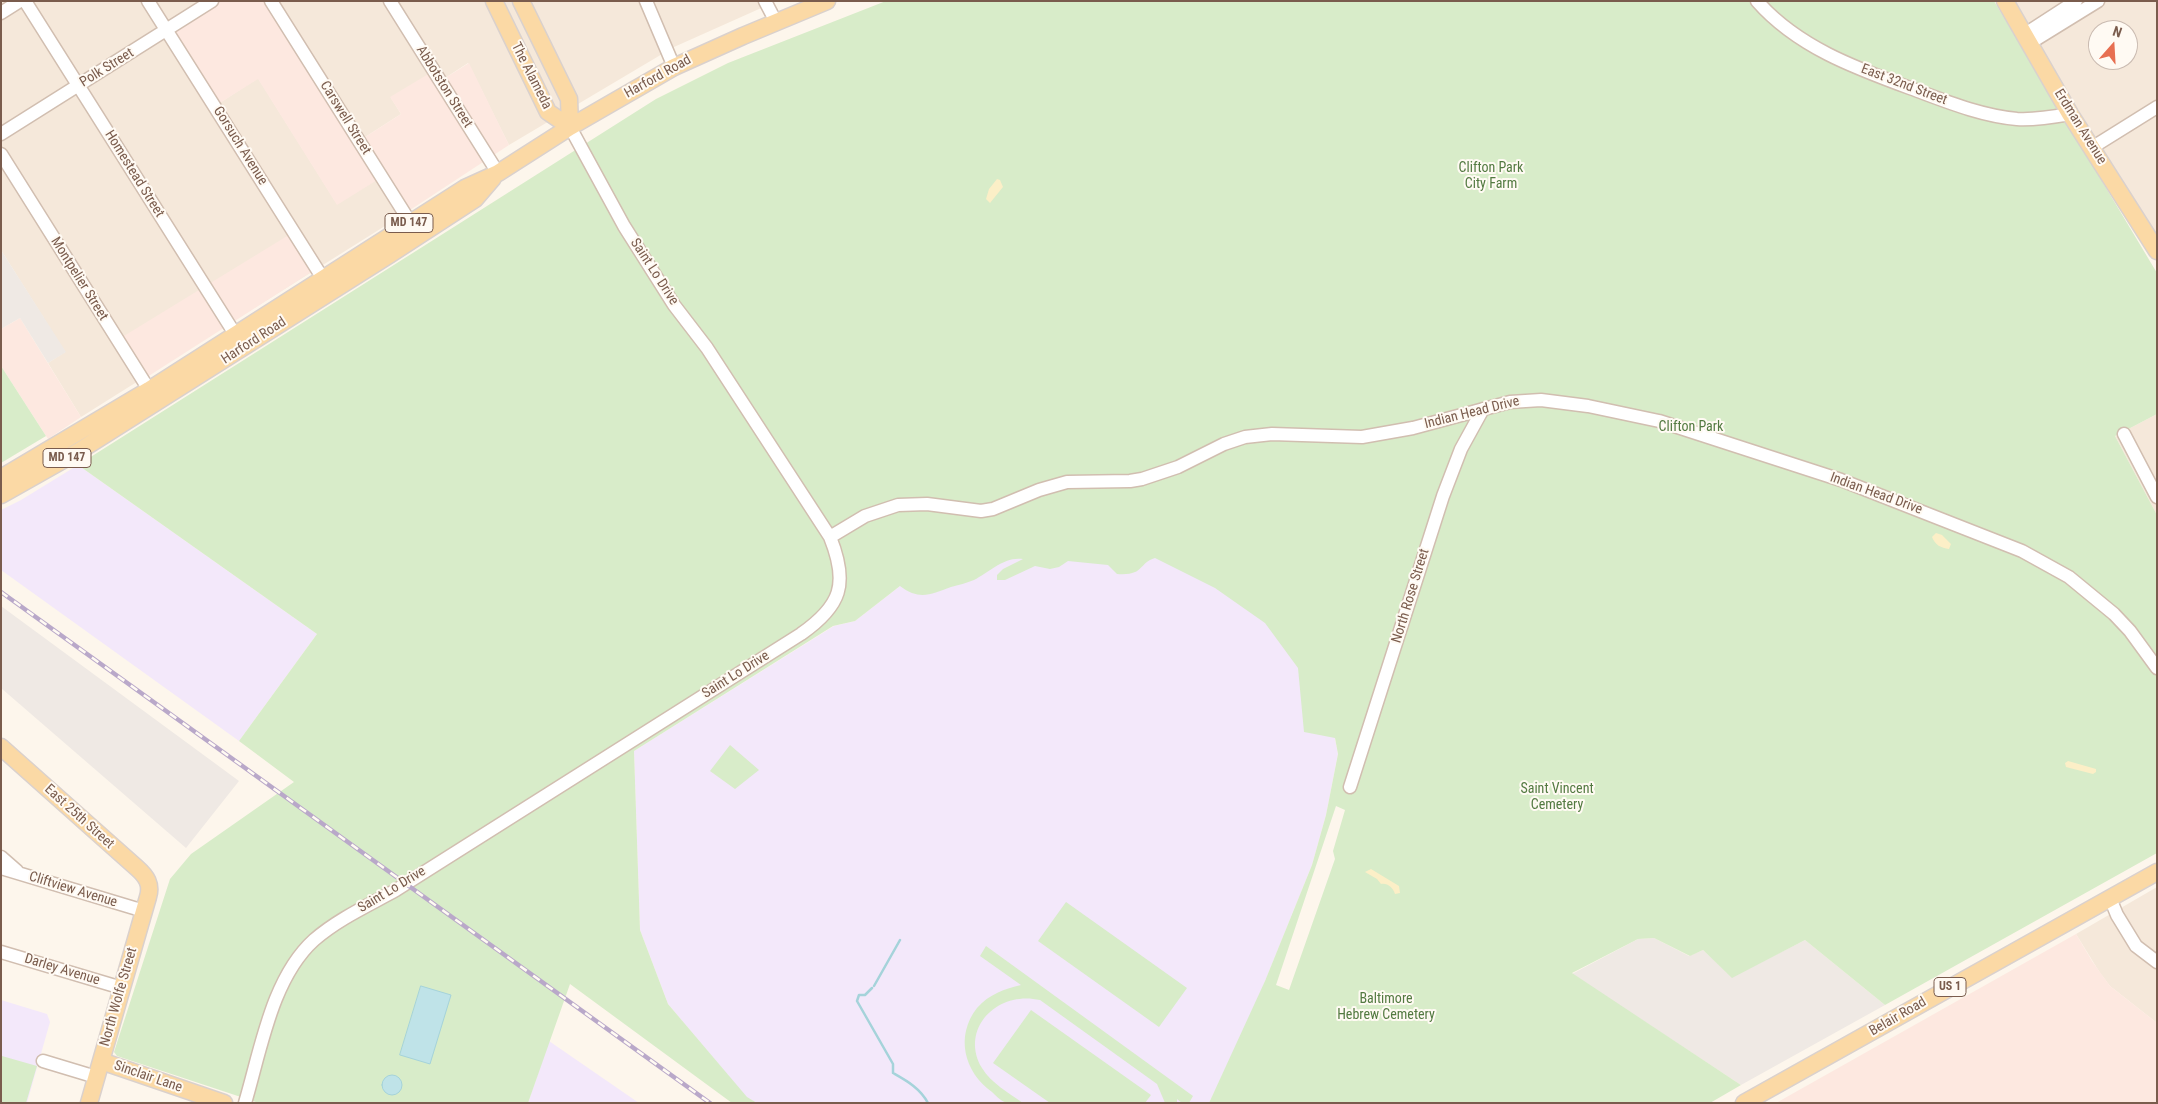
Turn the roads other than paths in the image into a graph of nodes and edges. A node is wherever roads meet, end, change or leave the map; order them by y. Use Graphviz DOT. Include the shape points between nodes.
graph roads {
  1 [pos="20,1"];
  2 [pos="25,1"];
  3 [pos="148,1"];
  4 [pos="212,1"];
  5 [pos="271,1"];
  6 [pos="390,1"];
  7 [pos="494,1"];
  8 [pos="521,1"];
  9 [pos="646,1"];
  10 [pos="765,1"];
  11 [pos="827,1"];
  12 [pos="1757,1"];
  13 [pos="2005,1"];
  14 [pos="2076,1"];
  15 [pos="2098,1"];
  16 [pos="1,14"];
  17 [pos="776,22"];
  18 [pos="166,30"];
  19 [pos="2027,38"];
  20 [pos="674,67"];
  21 [pos="78,86"];
  22 [pos="2157,107"];
  23 [pos="2070,114"];
  24 [pos="570,127"];
  25 [pos="1,134"];
  26 [pos="2093,147"];
  27 [pos="1,154"];
  28 [pos="498,173"];
  29 [pos="414,229"];
  30 [pos="2157,251"];
  31 [pos="327,285"];
  32 [pos="239,341"];
  33 [pos="153,396"];
  34 [pos="1483,409"];
  35 [pos="2124,434"];
  36 [pos="1,478"];
  37 [pos="1,495"];
  38 [pos="2157,497"];
  39 [pos="830,538"];
  40 [pos="2157,668"];
  41 [pos="1,748"];
  42 [pos="1350,787"];
  43 [pos="1,857"];
  44 [pos="1,868"];
  45 [pos="2157,872"];
  46 [pos="21,874"];
  47 [pos="150,891"];
  48 [pos="2110,898"];
  49 [pos="144,912"];
  50 [pos="1,952"];
  51 [pos="2157,962"];
  52 [pos="122,988"];
  53 [pos="43,1061"];
  54 [pos="98,1069"];
  55 [pos="88,1103"];
  56 [pos="224,1103"];
  57 [pos="245,1103"];
  58 [pos="1744,1103"];
  1 -- 16 [label="street"];
  2 -- 21 [label="street, Homestead Street"];
  3 -- 18 [label="street, Gorsuch Avenue"];
  4 -- 18 [label="street, Polk Street"];
  5 -- 29 [label="street, Carswell Street"];
  6 -- 28 [label="street, Abbotston Street"];
  7 -- 24 [label="main road, The Alameda" via="548,112"];
  8 -- 24 [label="main road, The Alameda" via="569,99"];
  9 -- 20 [label="street"];
  10 -- 17 [label="street"];
  11 -- 17 [label="main road, Harford Road / MD 147"];
  12 -- 23 [label="street, East 32nd Street" via="1789,31 1819,50 1943,100 2019,119"];
  13 -- 19 [label="main road, Erdman Avenue"];
  14 -- 19 [label="street"];
  15 -- 19 [label="street"];
  17 -- 20 [label="main road, Harford Road / MD 147"];
  18 -- 21 [label="street, Polk Street"];
  18 -- 31 [label="street, Gorsuch Avenue"];
  19 -- 23 [label="main road, Erdman Avenue"];
  20 -- 24 [label="main road, Harford Road / MD 147"];
  21 -- 25 [label="street, Polk Street"];
  21 -- 32 [label="street, Homestead Street"];
  22 -- 26 [label="street"];
  23 -- 26 [label="main road, Erdman Avenue"];
  24 -- 28 [label="main road, Harford Road / MD 147"];
  24 -- 39 [label="street, Saint Lo Drive" via="624,226"];
  26 -- 30 [label="main road, Erdman Avenue"];
  27 -- 33 [label="street, Montpelier Street"];
  28 -- 29 [label="main road, Harford Road / MD 147" via="465,188"];
  29 -- 31 [label="main road, Harford Road / MD 147"];
  31 -- 32 [label="main road, Harford Road / MD 147"];
  32 -- 33 [label="main road, Harford Road / MD 147"];
  33 -- 36 [label="main road, Harford Road / MD 147"];
  33 -- 37 [label="main road, Harford Road / MD 147" via="79,451"];
  34 -- 39 [label="street, Indian Head Drive" via="1413,428 1362,437 1272,434 1245,437 1142,479 1130,482 1067,482 981,511 926,504 898,505 865,516"];
  34 -- 40 [label="street, Indian Head Drive" via="1510,402 1541,400 1659,421 1841,480 1983,534 2022,550 2069,577 2125,625"];
  34 -- 42 [label="street, North Rose Street" via="1461,448 1442,496"];
  35 -- 38 [label="street"];
  39 -- 57 [label="street, Saint Lo Drive" via="839,562 840,584 832,606 818,622 314,940 295,961 281,985"];
  41 -- 47 [label="main road, East 25th Street" via="137,868 145,876"];
  43 -- 46 [label="street"];
  44 -- 46 [label="street, Cliftview Avenue"];
  45 -- 48 [label="main road, Belair Road / US 1"];
  46 -- 49 [label="street, Cliftview Avenue"];
  47 -- 49 [label="main road, North Wolfe Street"];
  48 -- 51 [label="street" via="2136,946"];
  48 -- 58 [label="main road, Belair Road / US 1"];
  49 -- 52 [label="main road, North Wolfe Street"];
  50 -- 52 [label="street, Darley Avenue"];
  52 -- 54 [label="main road, North Wolfe Street"];
  53 -- 54 [label="street, Sinclair Lane"];
  54 -- 55 [label="main road, North Wolfe Street"];
  54 -- 56 [label="main road, Sinclair Lane"];
}
